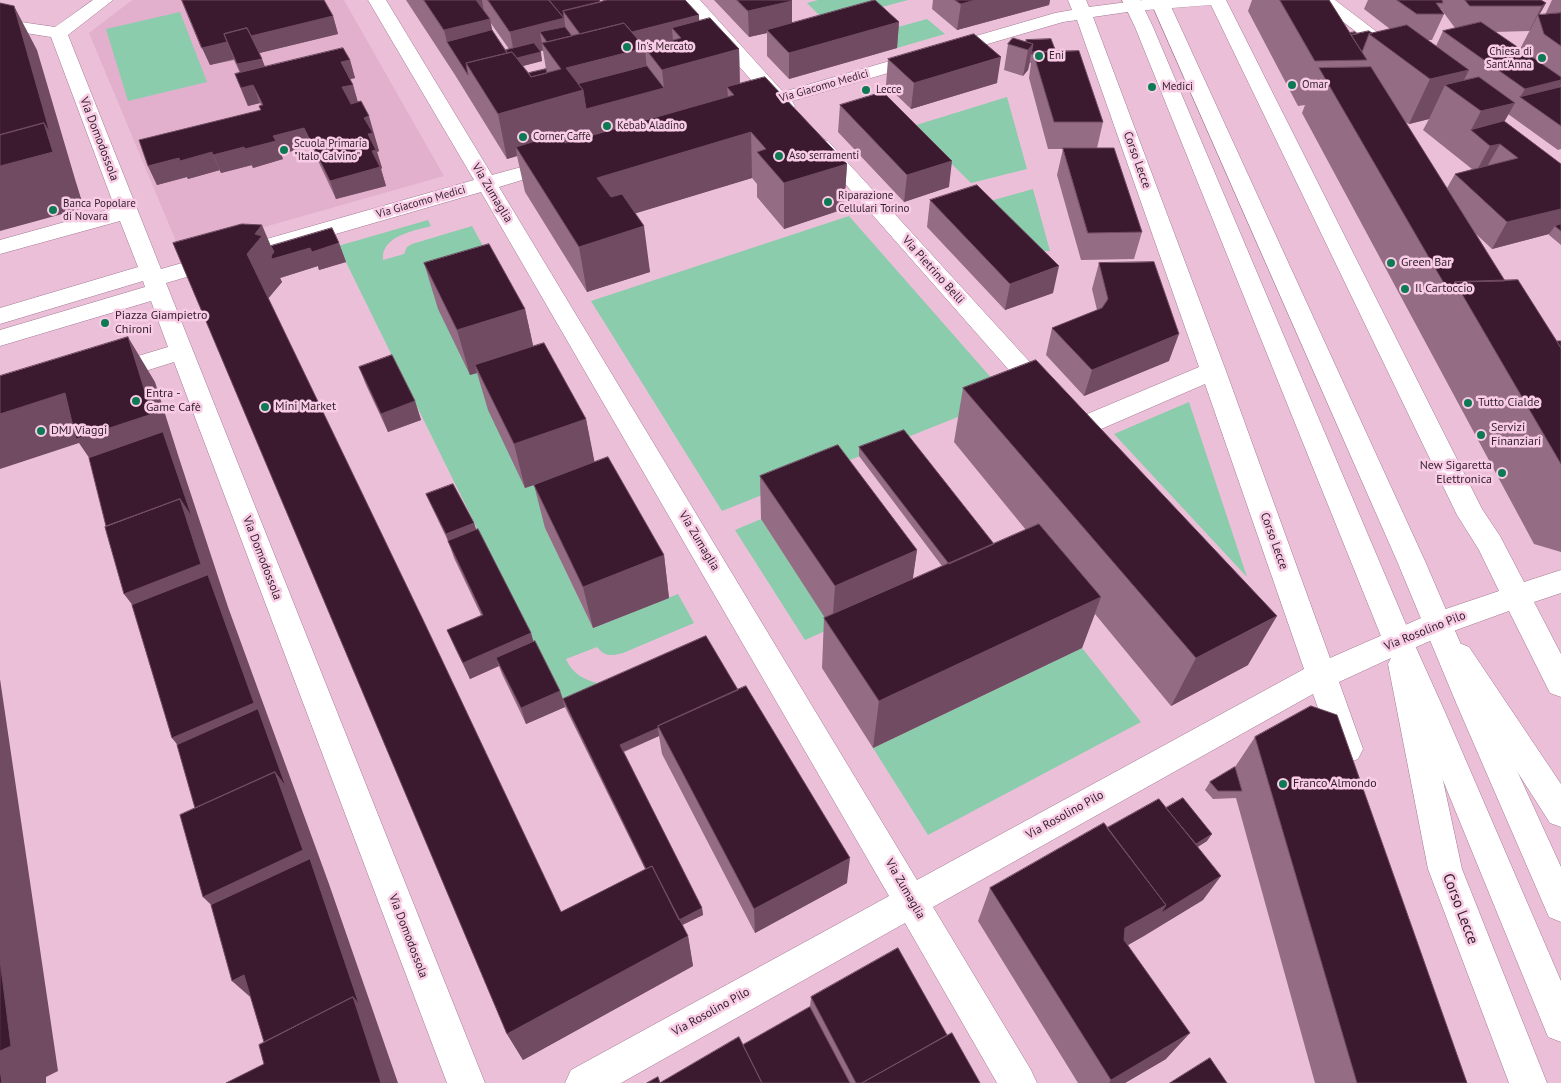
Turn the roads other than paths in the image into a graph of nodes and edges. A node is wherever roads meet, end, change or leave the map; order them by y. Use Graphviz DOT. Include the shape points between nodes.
graph roads {
  1 [pos="104,0"];
  2 [pos="377,0"];
  3 [pos="690,0"];
  4 [pos="1212,0"];
  5 [pos="1218,0"];
  6 [pos="1324,0"];
  7 [pos="1160,2"];
  8 [pos="1133,3"];
  9 [pos="1080,6"];
  10 [pos="0,24"];
  11 [pos="58,33"];
  12 [pos="1411,65"];
  13 [pos="779,99"];
  14 [pos="732,112"];
  15 [pos="572,159"];
  16 [pos="486,183"];
  17 [pos="127,212"];
  18 [pos="0,247"];
  19 [pos="154,281"];
  20 [pos="0,316"];
  21 [pos="0,338"];
  22 [pos="182,351"];
  23 [pos="1214,371"];
  24 [pos="89,380"];
  25 [pos="1561,581"];
  26 [pos="1516,596"];
  27 [pos="1438,624"];
  28 [pos="1398,641"];
  29 [pos="1320,675"];
  30 [pos="1561,684"];
  31 [pos="1357,777"];
  32 [pos="1561,812"];
  33 [pos="911,900"];
  34 [pos="1561,905"];
  35 [pos="1561,1024"];
  36 [pos="466,1083"];
  37 [pos="584,1083"];
  38 [pos="1018,1083"];
  39 [pos="1528,1083"];
  1 -- 11 [label="street"];
  2 -- 16 [label="street, Via Zumaglia"];
  3 -- 13 [label="street, Via Pietrino Belli"];
  4 -- 7 [label="street, Via Giacomo Medici"];
  5 -- 26 [label="street" via="1471,515 1490,544"];
  6 -- 12 [label="street"];
  7 -- 8 [label="street, Via Giacomo Medici"];
  7 -- 27 [label="street"];
  8 -- 9 [label="street, Via Giacomo Medici"];
  8 -- 28 [label="street, Corso Lecce"];
  9 -- 13 [label="street, Via Giacomo Medici" via="1048,20"];
  9 -- 23 [label="street, Corso Lecce"];
  10 -- 11 [label="street"];
  11 -- 17 [label="street, Via Domodossola"];
  13 -- 14 [label="street, Via Giacomo Medici"];
  13 -- 23 [label="street, Via Pietrino Belli" via="1076,428"];
  15 -- 16 [label="street, Via Giacomo Medici"];
  16 -- 19 [label="street, Via Giacomo Medici"];
  16 -- 33 [label="street, Via Zumaglia"];
  17 -- 18 [label="street"];
  17 -- 19 [label="street, Via Domodossola"];
  19 -- 20 [label="street, Via Giacomo Medici"];
  19 -- 21 [label="street, Via Giacomo Medici"];
  19 -- 22 [label="street, Via Domodossola"];
  22 -- 24 [label="street"];
  22 -- 36 [label="street, Via Domodossola"];
  23 -- 29 [label="street, Corso Lecce"];
  25 -- 26 [label="street, Via Rosolino Pilo"];
  26 -- 27 [label="street, Via Rosolino Pilo"];
  26 -- 30 [label="street"];
  27 -- 28 [label="street, Via Rosolino Pilo"];
  27 -- 32 [label="street"];
  27 -- 34 [label="street"];
  28 -- 29 [label="street, Via Rosolino Pilo"];
  28 -- 35 [label="street, Corso Lecce"];
  28 -- 39 [label="street, Corso Lecce" via="1445,869"];
  29 -- 31 [label="street, Corso Lecce"];
  29 -- 33 [label="street, Via Rosolino Pilo"];
  33 -- 37 [label="street, Via Rosolino Pilo"];
  33 -- 38 [label="street, Via Zumaglia"];
}
